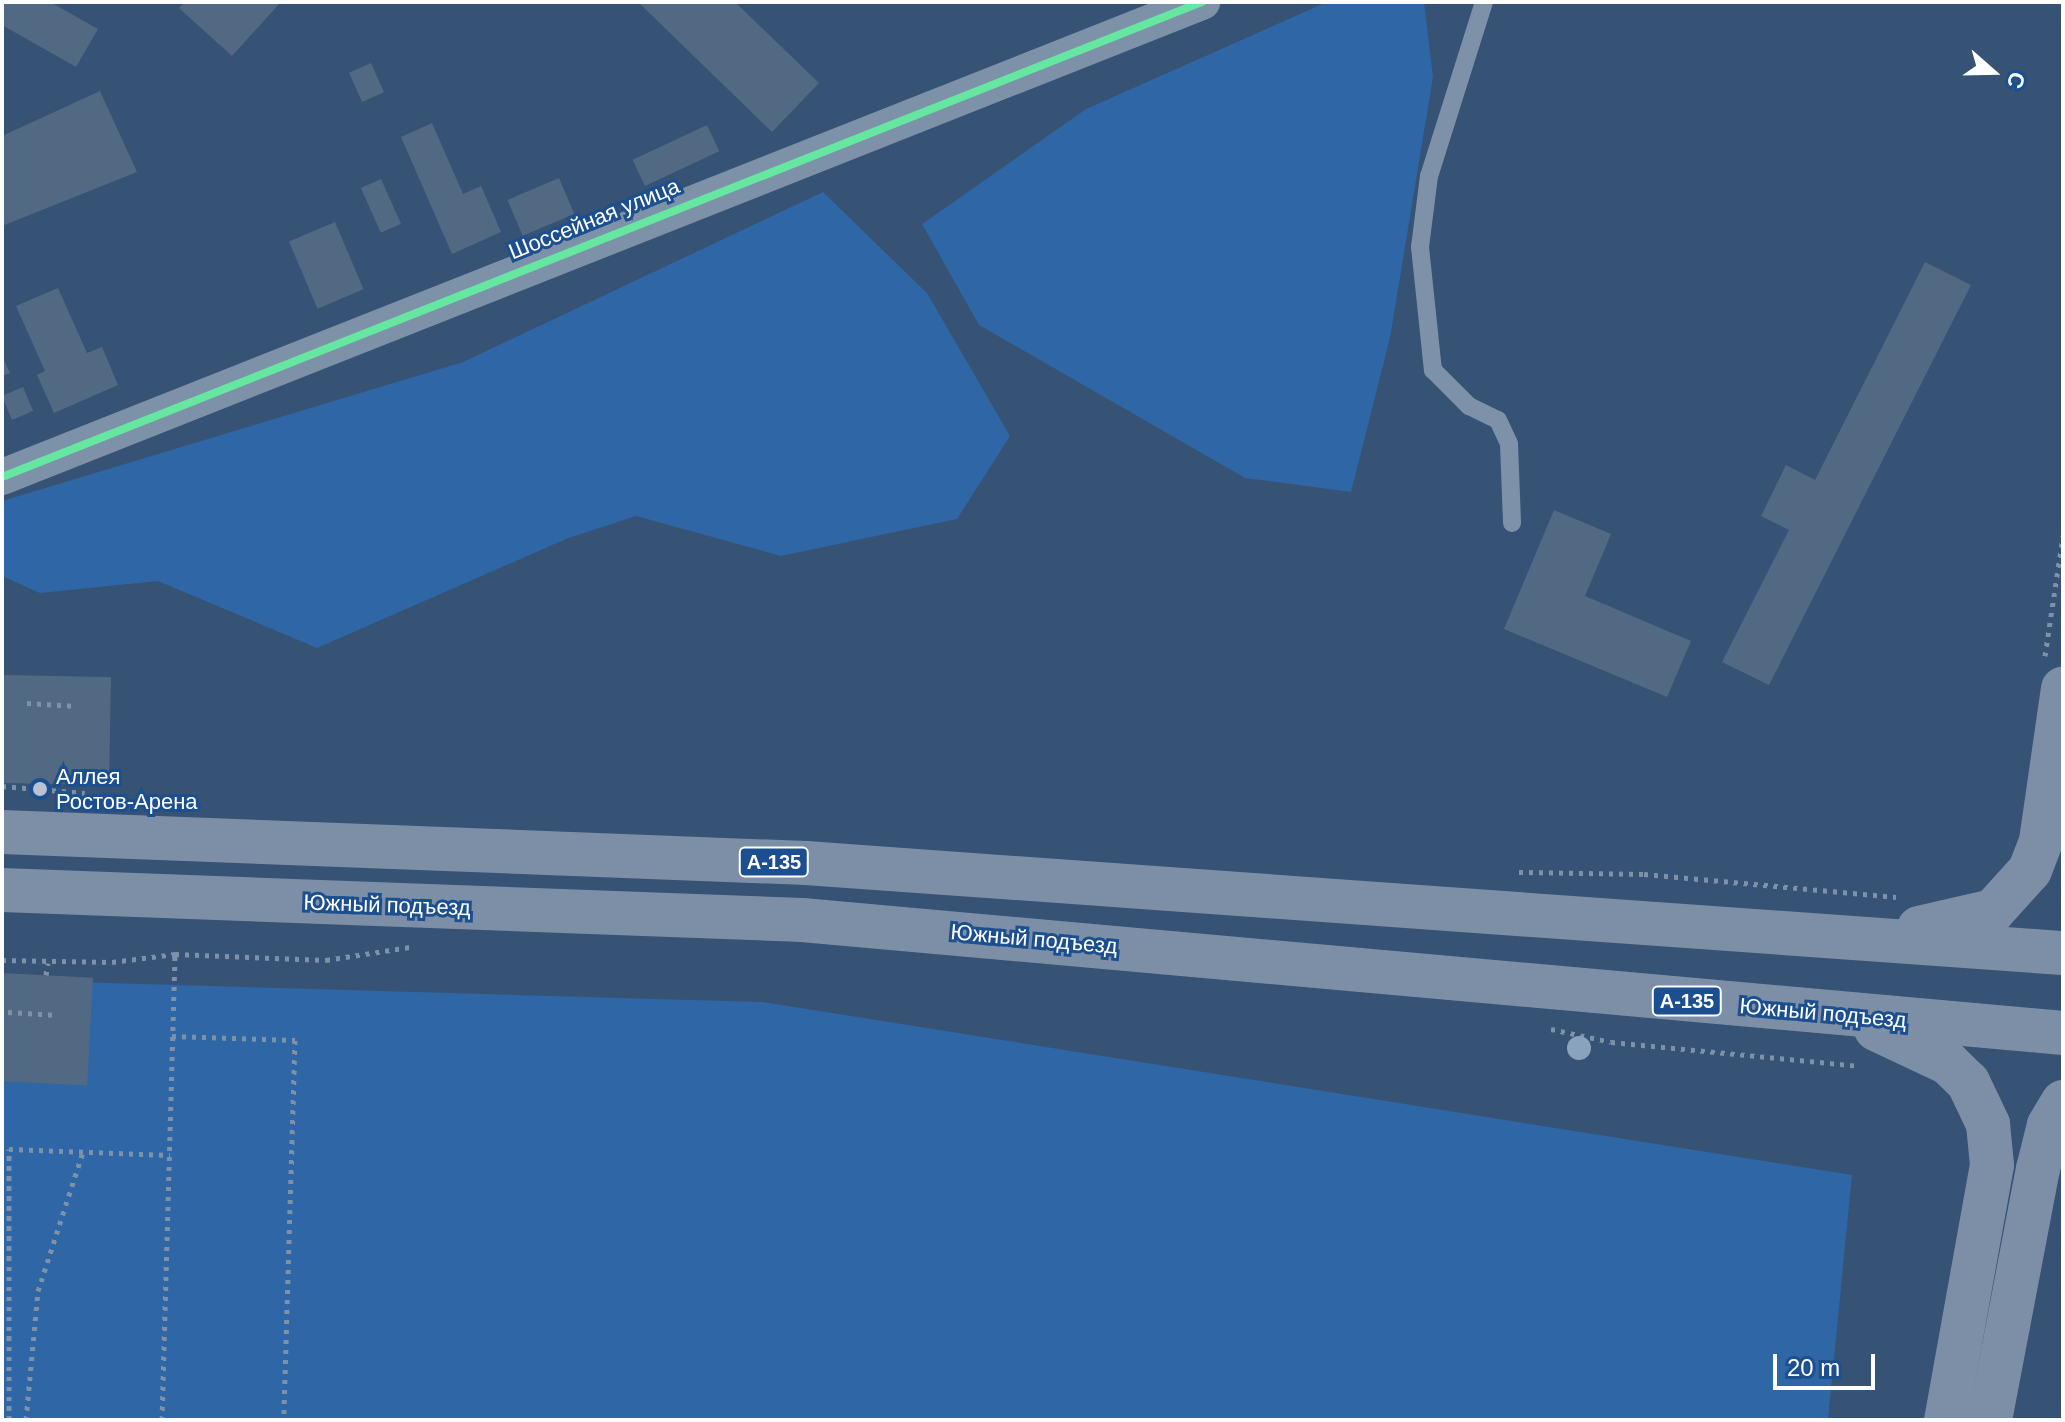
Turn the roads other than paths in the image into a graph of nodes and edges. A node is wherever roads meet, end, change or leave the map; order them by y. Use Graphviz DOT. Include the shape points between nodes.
graph roads {
  1 [pos="1202,2"];
  2 [pos="1484,2"];
  3 [pos="2,477"];
  4 [pos="1512,523"];
  5 [pos="2063,689"];
  6 [pos="2,832"];
  7 [pos="2,890"];
  8 [pos="1850,938"];
  9 [pos="2060,952"];
  10 [pos="1840,1015"];
  11 [pos="2063,1033"];
  12 [pos="2063,1102"];
  13 [pos="1946,1420"];
  14 [pos="1990,1420"];
  1 -- 3 [label="street, Шоссейная улица"];
  2 -- 4 [label="lane" via="1429,176 1420,247 1433,370 1469,406 1498,420 1509,444"];
  5 -- 8 [label="main road" via="2041,841 2018,890 1993,911"];
  6 -- 8 [label="main road, А-135" via="806,863"];
  7 -- 10 [label="main road, Южный подъезд / А-135" via="802,920 1288,960"];
  8 -- 9 [label="main road, А-135"];
  10 -- 11 [label="main road, Южный подъезд / А-135"];
  10 -- 13 [label="main road" via="1948,1063 1968,1082 1988,1124 1992,1165"];
  12 -- 14 [label="main road" via="2049,1125 2038,1169"];
}
